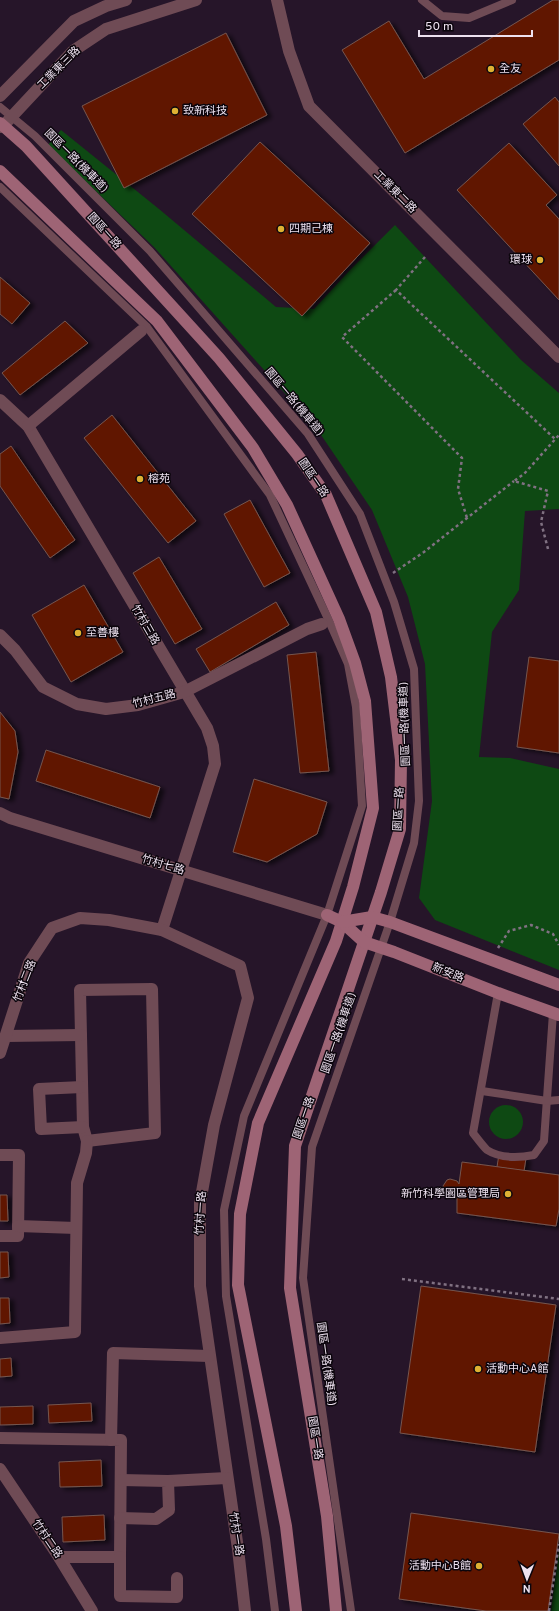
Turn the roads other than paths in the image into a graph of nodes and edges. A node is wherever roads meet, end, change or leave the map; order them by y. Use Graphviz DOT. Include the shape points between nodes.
graph roads {
  1 [pos="126,0"];
  2 [pos="196,0"];
  3 [pos="277,0"];
  4 [pos="422,0"];
  5 [pos="512,0"];
  6 [pos="60,36"];
  7 [pos="77,49"];
  8 [pos="0,96"];
  9 [pos="0,107"];
  10 [pos="12,116"];
  11 [pos="1,125"];
  12 [pos="0,171"];
  13 [pos="0,186"];
  14 [pos="141,331"];
  15 [pos="559,357"];
  16 [pos="0,400"];
  17 [pos="28,426"];
  18 [pos="322,624"];
  19 [pos="0,635"];
  20 [pos="184,692"];
  21 [pos="0,813"];
  22 [pos="181,870"];
  23 [pos="327,915"];
  24 [pos="372,917"];
  25 [pos="342,922"];
  26 [pos="390,922"];
  27 [pos="162,930"];
  28 [pos="364,942"];
  29 [pos="381,947"];
  30 [pos="559,985"];
  31 [pos="498,993"];
  32 [pos="556,1014"];
  33 [pos="81,1035"];
  34 [pos="6,1036"];
  35 [pos="0,1053"];
  36 [pos="82,1087"];
  37 [pos="482,1091"];
  38 [pos="547,1100"];
  39 [pos="559,1100"];
  40 [pos="83,1127"];
  41 [pos="87,1141"];
  42 [pos="0,1155"];
  43 [pos="18,1226"];
  44 [pos="76,1228"];
  45 [pos="0,1236"];
  46 [pos="0,1338"];
  47 [pos="209,1356"];
  48 [pos="0,1438"];
  49 [pos="111,1440"];
  50 [pos="0,1469"];
  51 [pos="227,1478"];
  52 [pos="121,1480"];
  53 [pos="168,1481"];
  54 [pos="120,1518"];
  55 [pos="59,1557"];
  56 [pos="120,1557"];
  57 [pos="177,1578"];
  58 [pos="92,1611"];
  59 [pos="245,1611"];
  60 [pos="275,1611"];
  61 [pos="296,1611"];
  62 [pos="336,1611"];
  63 [pos="351,1611"];
  1 -- 6 [label="street, 工業東三路" via="106,6 74,22"];
  2 -- 7 [label="street, 工業東三路" via="106,29"];
  3 -- 15 [label="street, 工業東二路" via="289,51 309,106"];
  4 -- 5 [label="lane" via="442,16 469,18"];
  6 -- 7 [label="street"];
  6 -- 8 [label="street, 工業東三路"];
  7 -- 10 [label="street, 工業東三路"];
  9 -- 10 [label="lane, 園區一路(機車道)"];
  10 -- 11 [label="street, 工業東三路"];
  10 -- 26 [label="lane, 園區一路(機車道)" via="150,251 308,434 360,514 394,602 414,669 419,801 414,843"];
  11 -- 24 [label="street, 園區一路" via="26,146 219,358 297,454 326,495 376,612 391,677 401,760 400,829"];
  12 -- 25 [label="street" via="167,332 253,448 290,512 339,619 365,701 373,808"];
  13 -- 23 [label="lane" via="147,327 270,495 348,664 356,707 362,806"];
  14 -- 17 [label="street"];
  16 -- 17 [label="street, 竹村三路"];
  17 -- 20 [label="street, 竹村三路"];
  18 -- 20 [label="street, 竹村五路" via="307,629"];
  19 -- 20 [label="street, 竹村五路" via="44,687 77,704 106,709 138,705"];
  20 -- 22 [label="street, 竹村三路" via="206,728 213,746 215,764"];
  21 -- 22 [label="street, 竹村七路"];
  22 -- 23 [label="street, 竹村七路"];
  22 -- 27 [label="street"];
  23 -- 25 [label="street, 新安路"];
  23 -- 60 [label="lane" via="244,1116 224,1210 226,1296 266,1540"];
  24 -- 25 [label="street"];
  24 -- 26 [label="street"];
  24 -- 28 [label="street, 園區一路"];
  25 -- 28 [label="street, 新安路"];
  25 -- 61 [label="street" via="258,1123 240,1214 238,1285 286,1526"];
  26 -- 29 [label="lane, 園區一路(機車道)"];
  26 -- 30 [label="street"];
  27 -- 34 [label="street, 竹村二路" via="109,920 80,918 52,928 29,963"];
  27 -- 47 [label="street, 竹村一路" via="240,966 248,998 214,1125 200,1203 200,1286"];
  28 -- 29 [label="street, 新安路"];
  28 -- 62 [label="street, 園區一路" via="295,1146 290,1288 327,1516"];
  29 -- 31 [label="street, 新安路"];
  29 -- 63 [label="lane, 園區一路(機車道)" via="312,1147 303,1278"];
  31 -- 32 [label="street, 新安路"];
  31 -- 37 [label="lane"];
  32 -- 38 [label="lane"];
  33 -- 34 [label="street"];
  33 -- 36 [label="street"];
  33 -- 41 [label="street" via="80,990 152,989 155,1133"];
  34 -- 35 [label="street, 竹村二路"];
  36 -- 40 [label="street"];
  36 -- 40 [label="street" via="38,1089 41,1129"];
  37 -- 38 [label="lane"];
  37 -- 38 [label="lane" via="473,1133 487,1150 501,1156 519,1158 534,1155 544,1141"];
  38 -- 39 [label="lane"];
  40 -- 41 [label="street"];
  41 -- 44 [label="street" via="77,1183"];
  42 -- 43 [label="street" via="19,1155"];
  43 -- 44 [label="street"];
  43 -- 45 [label="street" via="18,1236"];
  44 -- 46 [label="street" via="75,1332"];
  47 -- 49 [label="street" via="113,1353"];
  47 -- 51 [label="street, 竹村一路"];
  48 -- 49 [label="street"];
  49 -- 52 [label="street" via="121,1440"];
  50 -- 55 [label="street, 竹村二路"];
  51 -- 53 [label="street"];
  51 -- 59 [label="street, 竹村一路"];
  52 -- 53 [label="street"];
  52 -- 54 [label="street"];
  53 -- 54 [label="street" via="169,1510 156,1519"];
  54 -- 56 [label="street"];
  55 -- 56 [label="street"];
  55 -- 58 [label="street, 竹村二路"];
  56 -- 57 [label="street" via="120,1596 177,1597"];
}
